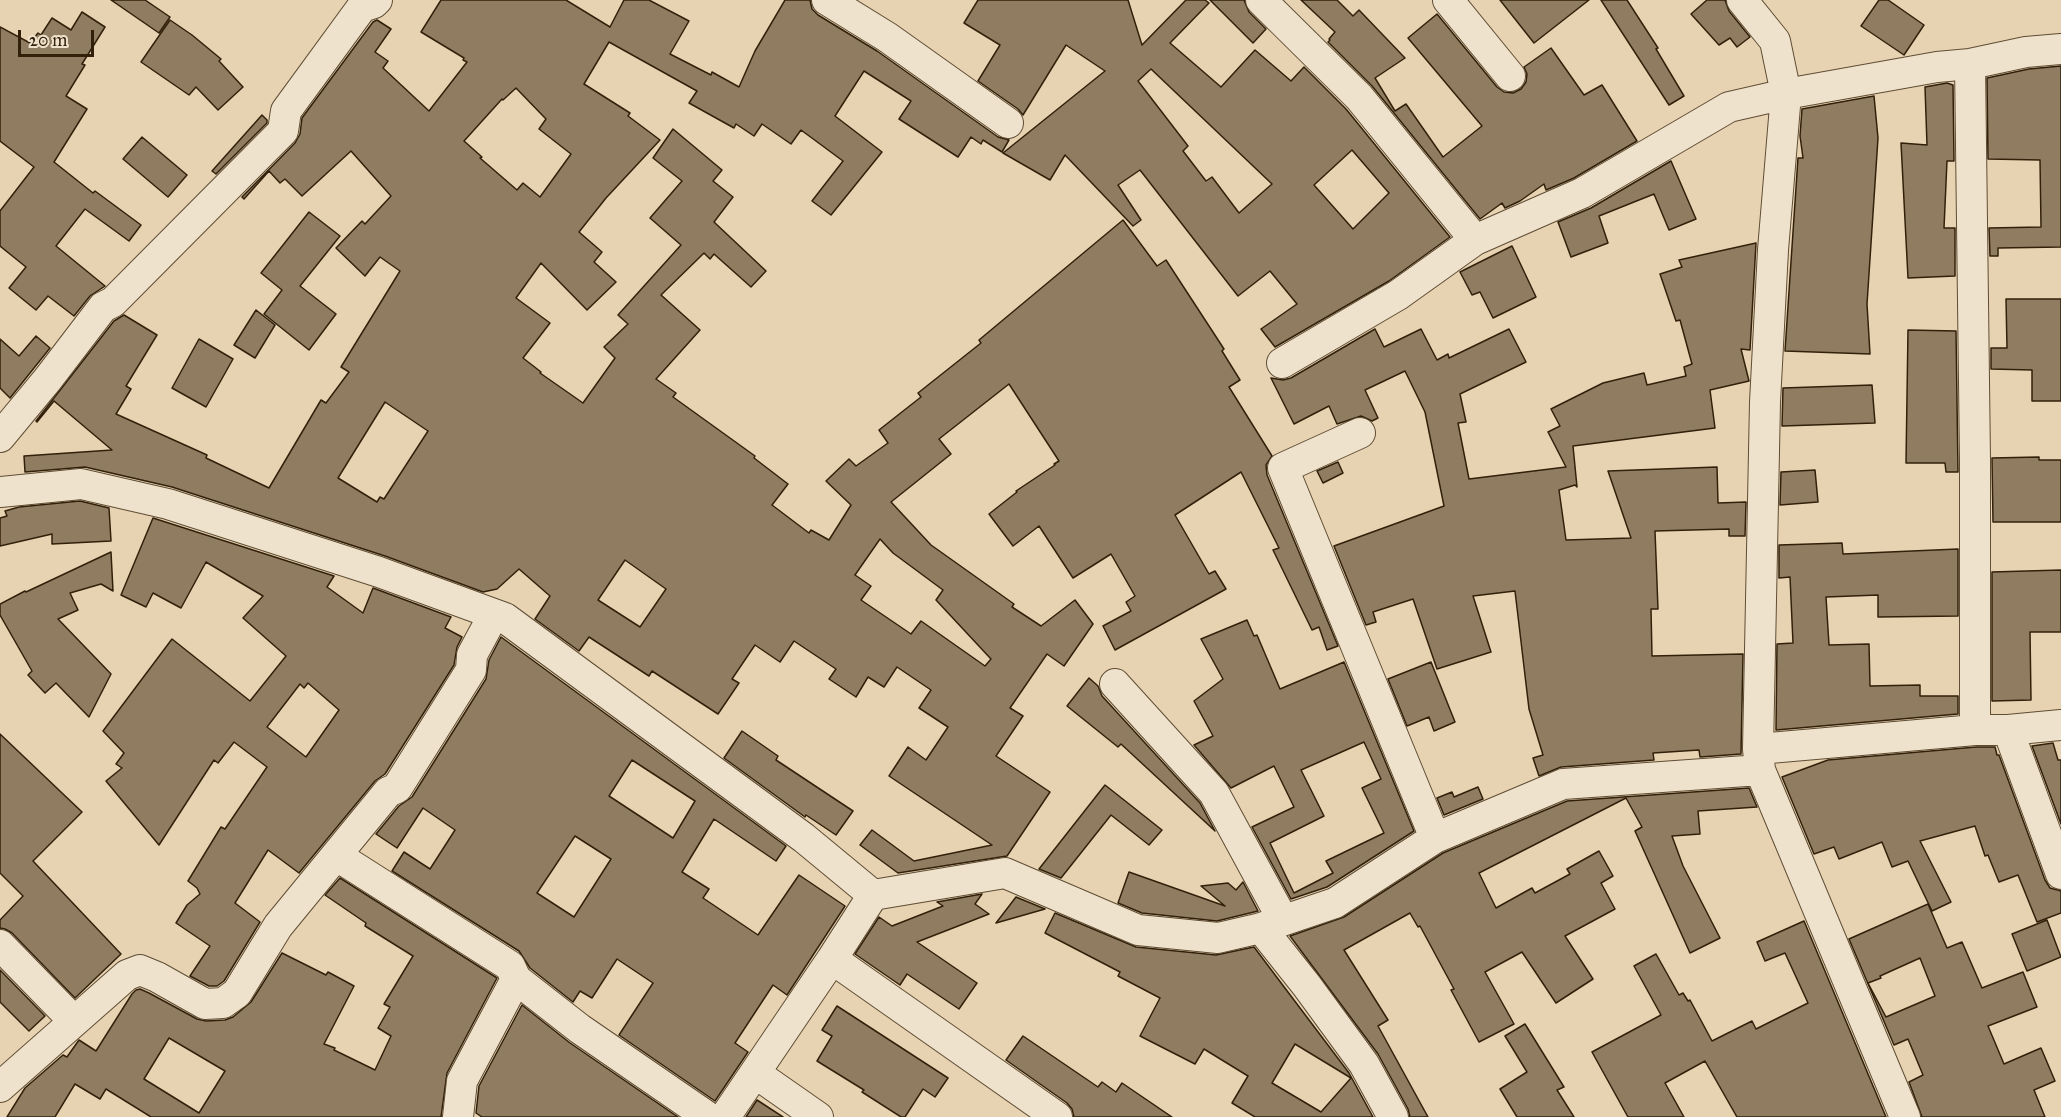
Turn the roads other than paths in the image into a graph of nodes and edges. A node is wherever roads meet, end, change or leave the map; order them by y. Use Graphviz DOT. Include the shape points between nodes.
graph roads {
  1 [pos="377,0"];
  2 [pos="827,0"];
  3 [pos="1448,0"];
  4 [pos="1742,0"];
  5 [pos="1265,1"];
  6 [pos="2061,49"];
  7 [pos="1970,64"];
  8 [pos="1510,76"];
  9 [pos="1786,94"];
  10 [pos="1008,123"];
  11 [pos="1475,240"];
  12 [pos="1282,363"];
  13 [pos="1360,433"];
  14 [pos="0,436"];
  15 [pos="0,492"];
  16 [pos="494,614"];
  17 [pos="1114,684"];
  18 [pos="2061,725"];
  19 [pos="1975,730"];
  20 [pos="2008,730"];
  21 [pos="1759,759"];
  22 [pos="1435,838"];
  23 [pos="338,856"];
  24 [pos="2061,873"];
  25 [pos="873,895"];
  26 [pos="1272,924"];
  27 [pos="0,945"];
  28 [pos="831,959"];
  29 [pos="516,979"];
  30 [pos="74,1021"];
  31 [pos="755,1073"];
  32 [pos="0,1087"];
  33 [pos="458,1117"];
  34 [pos="708,1117"];
  35 [pos="725,1117"];
  36 [pos="818,1117"];
  37 [pos="1057,1117"];
  38 [pos="1393,1117"];
  39 [pos="1905,1117"];
  1 -- 14 [label="street" via="362,8 286,111 283,131 103,307"];
  2 -- 10 [label="street"];
  3 -- 8 [label="street"];
  4 -- 9 [label="street" via="1775,41"];
  5 -- 11 [label="street" via="1359,98"];
  6 -- 7 [label="street"];
  7 -- 9 [label="street"];
  7 -- 19 [label="street"];
  9 -- 11 [label="street" via="1729,107 1582,193"];
  9 -- 21 [label="street" via="1765,402"];
  11 -- 12 [label="street" via="1398,295"];
  13 -- 22 [label="street" via="1283,468"];
  15 -- 16 [label="street" via="81,484 168,504 379,572"];
  16 -- 23 [label="street" via="472,655 471,670 397,788 388,792"];
  16 -- 25 [label="street" via="505,618 713,770"];
  17 -- 26 [label="street" via="1214,793"];
  18 -- 20 [label="street"];
  19 -- 20 [label="street"];
  19 -- 21 [label="street"];
  20 -- 24 [label="street"];
  21 -- 22 [label="street" via="1563,784"];
  21 -- 39 [label="street"];
  22 -- 26 [label="street" via="1335,903"];
  23 -- 29 [label="street" via="510,966"];
  23 -- 30 [label="street" via="278,926 237,993 223,1003 205,1004 140,970 127,975"];
  25 -- 26 [label="street" via="1005,873 1138,930 1218,938"];
  25 -- 28 [label="street"];
  26 -- 38 [label="street" via="1307,986 1364,1064"];
  27 -- 30 [label="street"];
  28 -- 31 [label="street"];
  28 -- 37 [label="street"];
  29 -- 33 [label="street" via="462,1081"];
  29 -- 34 [label="street" via="580,1029"];
  30 -- 32 [label="street"];
  31 -- 35 [label="street"];
  31 -- 36 [label="street"];
}
